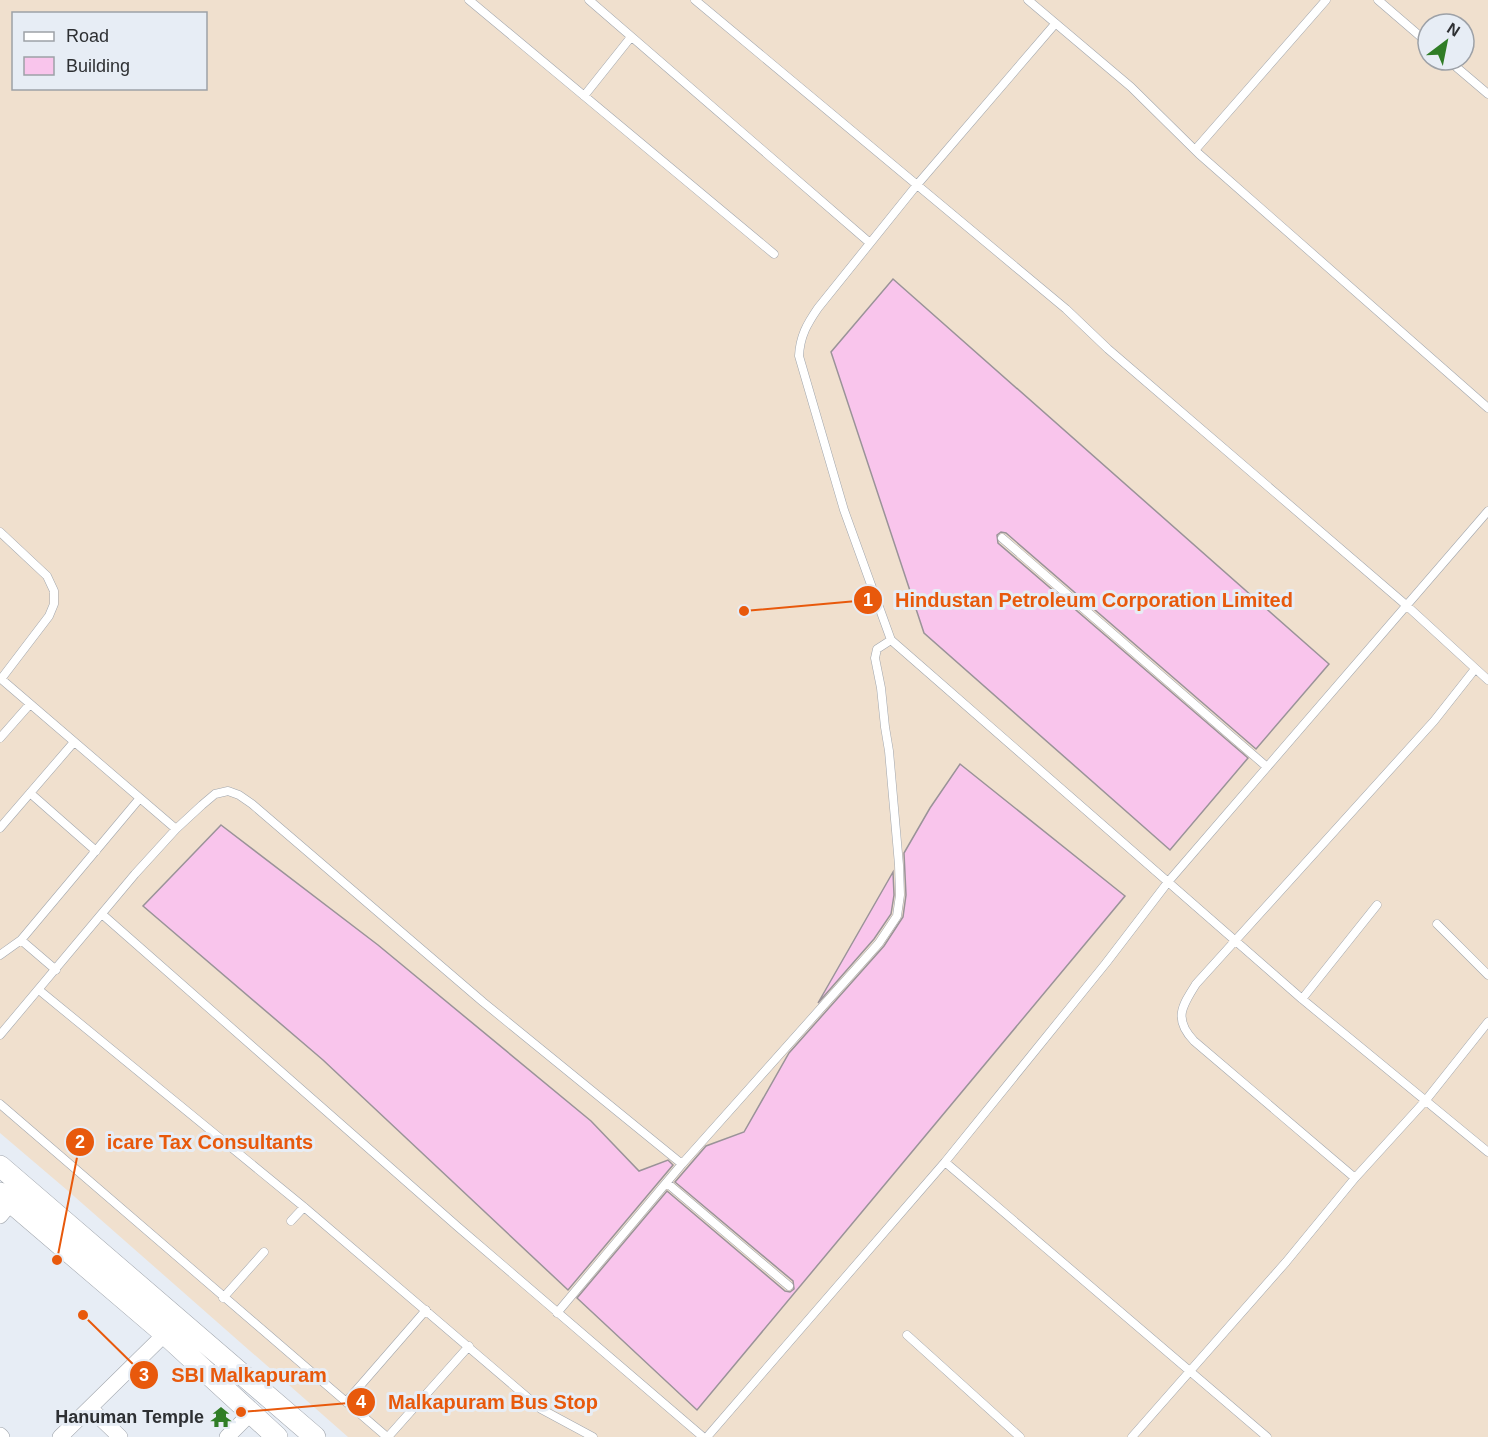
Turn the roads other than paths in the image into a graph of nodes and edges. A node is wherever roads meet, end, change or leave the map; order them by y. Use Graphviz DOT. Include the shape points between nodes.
graph roads {
  1 [pos="469,0"];
  2 [pos="589,0"];
  3 [pos="695,0"];
  4 [pos="1028,0"];
  5 [pos="1326,0"];
  6 [pos="1378,0"];
  7 [pos="1055,24"];
  8 [pos="1416,33"];
  9 [pos="631,37"];
  10 [pos="1462,72"];
  11 [pos="1488,94"];
  12 [pos="584,96"];
  13 [pos="1195,150"];
  14 [pos="916,186"];
  15 [pos="870,243"];
  16 [pos="774,254"];
  17 [pos="1488,408"];
  18 [pos="1488,511"];
  19 [pos="0,532"];
  20 [pos="1002,538"];
  21 [pos="1406,605"];
  22 [pos="891,640"];
  23 [pos="1475,669"];
  24 [pos="1,679"];
  25 [pos="1488,680"];
  26 [pos="30,704"];
  27 [pos="0,738"];
  28 [pos="74,742"];
  29 [pos="1267,767"];
  30 [pos="30,794"];
  31 [pos="140,798"];
  32 [pos="0,828"];
  33 [pos="176,829"];
  34 [pos="96,851"];
  35 [pos="1168,882"];
  36 [pos="1377,905"];
  37 [pos="103,915"];
  38 [pos="1437,924"];
  39 [pos="21,940"];
  40 [pos="1235,941"];
  41 [pos="0,956"];
  42 [pos="56,970"];
  43 [pos="1488,975"];
  44 [pos="39,990"];
  45 [pos="1302,999"];
  46 [pos="1488,1022"];
  47 [pos="0,1035"];
  48 [pos="1426,1100"];
  49 [pos="0,1104"];
  50 [pos="1488,1152"];
  51 [pos="945,1162"];
  52 [pos="682,1164"];
  53 [pos="0,1166"];
  54 [pos="1355,1178"];
  55 [pos="667,1183"];
  56 [pos="4,1204"];
  57 [pos="304,1207"];
  58 [pos="291,1221"];
  59 [pos="264,1252"];
  60 [pos="789,1286"];
  61 [pos="223,1298"];
  62 [pos="426,1310"];
  63 [pos="557,1313"];
  64 [pos="172,1326"];
  65 [pos="907,1335"];
  66 [pos="469,1346"];
  67 [pos="1189,1371"];
  68 [pos="346,1402"];
  69 [pos="90,1408"];
  70 [pos="250,1414"];
  71 [pos="60,1437"];
  72 [pos="120,1437"];
  73 [pos="227,1437"];
  74 [pos="277,1437"];
  75 [pos="315,1437"];
  76 [pos="387,1437"];
  77 [pos="593,1437"];
  78 [pos="702,1437"];
  79 [pos="707,1437"];
  80 [pos="1020,1437"];
  81 [pos="1132,1437"];
  82 [pos="1267,1437"];
  1 -- 12 [label="lane"];
  2 -- 9 [label="lane"];
  3 -- 14 [label="lane"];
  4 -- 7 [label="lane"];
  5 -- 13 [label="lane"];
  6 -- 8 [label="lane"];
  7 -- 13 [label="lane" via="1131,87"];
  7 -- 14 [label="lane"];
  9 -- 12 [label="lane"];
  9 -- 15 [label="lane"];
  10 -- 11 [label="lane"];
  12 -- 16 [label="lane"];
  13 -- 17 [label="lane"];
  14 -- 15 [label="lane"];
  14 -- 21 [label="lane" via="1066,309 1108,350"];
  15 -- 22 [label="lane" via="804,327 799,356 844,510"];
  18 -- 21 [label="lane"];
  19 -- 24 [label="lane" via="47,576 54,591 49,616"];
  20 -- 29 [label="lane"];
  21 -- 23 [label="lane"];
  21 -- 29 [label="lane"];
  22 -- 35 [label="lane"];
  22 -- 52 [label="lane" via="877,649 875,658 889,751 899,865 897,916 879,943"];
  23 -- 25 [label="lane"];
  23 -- 40 [label="lane" via="1434,721"];
  24 -- 26 [label="lane"];
  26 -- 27 [label="lane"];
  26 -- 28 [label="lane"];
  28 -- 30 [label="lane"];
  28 -- 31 [label="lane"];
  29 -- 35 [label="lane"];
  30 -- 32 [label="lane"];
  30 -- 34 [label="lane"];
  31 -- 33 [label="lane"];
  31 -- 34 [label="lane"];
  33 -- 37 [label="lane"];
  33 -- 52 [label="lane" via="215,794 228,791 239,795"];
  34 -- 39 [label="lane"];
  35 -- 40 [label="lane"];
  35 -- 51 [label="lane"];
  36 -- 45 [label="lane"];
  37 -- 42 [label="lane"];
  37 -- 63 [label="lane"];
  38 -- 43 [label="lane"];
  39 -- 41 [label="lane"];
  39 -- 42 [label="lane"];
  40 -- 45 [label="lane"];
  40 -- 54 [label="lane" via="1183,1006 1181,1017 1187,1034"];
  42 -- 44 [label="lane"];
  44 -- 47 [label="lane"];
  44 -- 57 [label="lane"];
  45 -- 48 [label="lane"];
  46 -- 48 [label="lane"];
  48 -- 50 [label="lane"];
  48 -- 54 [label="lane"];
  49 -- 61 [label="lane"];
  51 -- 67 [label="lane"];
  51 -- 79 [label="lane"];
  52 -- 55 [label="lane"];
  53 -- 64 [label="main road"];
  54 -- 67 [label="lane"];
  55 -- 60 [label="lane"];
  55 -- 63 [label="lane"];
  56 -- 64 [label="main road"];
  57 -- 58 [label="lane"];
  57 -- 62 [label="lane"];
  59 -- 61 [label="lane"];
  61 -- 68 [label="lane"];
  62 -- 66 [label="lane"];
  62 -- 68 [label="lane"];
  63 -- 78 [label="lane"];
  64 -- 69 [label="street"];
  64 -- 70 [label="main road"];
  64 -- 75 [label="main road"];
  65 -- 80 [label="lane"];
  66 -- 76 [label="lane"];
  66 -- 77 [label="lane" via="541,1409"];
  67 -- 81 [label="lane"];
  67 -- 82 [label="lane"];
  68 -- 76 [label="lane"];
  69 -- 71 [label="street"];
  69 -- 72 [label="street"];
  70 -- 73 [label="street"];
  70 -- 74 [label="main road"];
}
